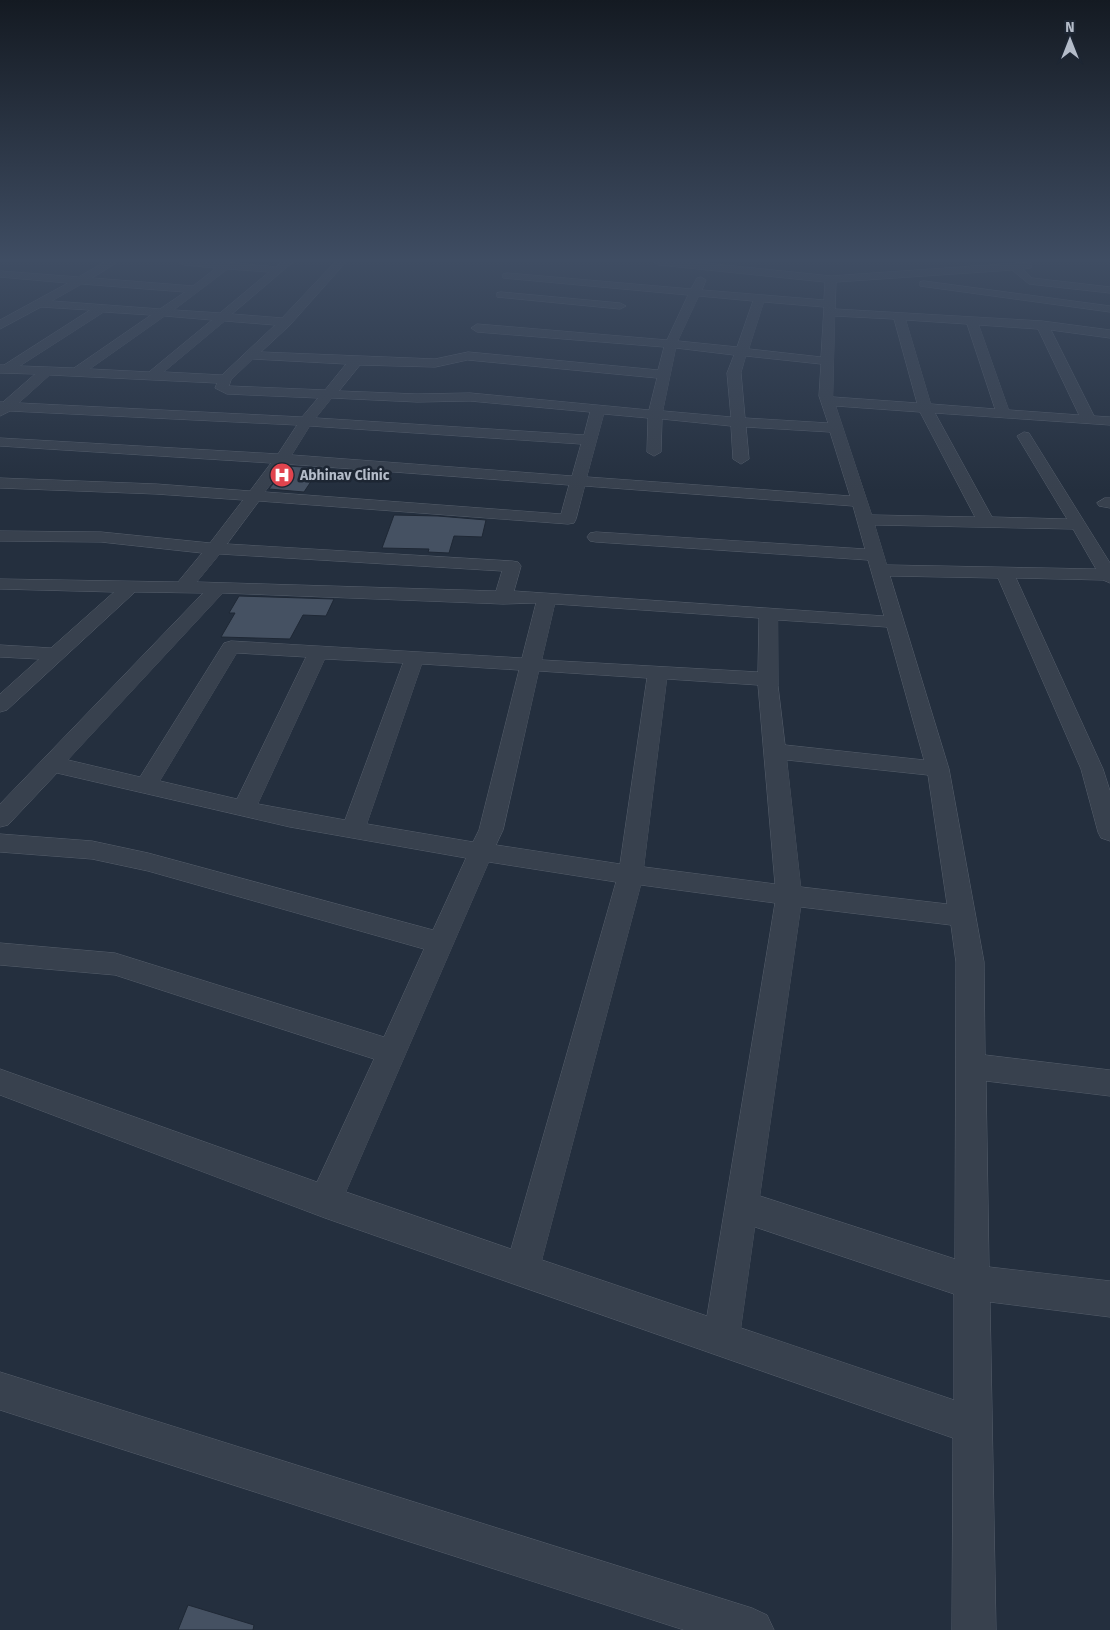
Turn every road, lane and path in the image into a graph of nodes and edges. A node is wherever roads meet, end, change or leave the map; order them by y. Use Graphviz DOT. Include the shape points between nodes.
graph roads {
  1 [pos="53,338"];
  2 [pos="126,338"];
  3 [pos="199,338"];
  4 [pos="268,338"];
  5 [pos="588,338"];
  6 [pos="674,338"];
  7 [pos="746,338"];
  8 [pos="828,338"];
  9 [pos="905,338"];
  10 [pos="978,338"];
  11 [pos="1048,338"];
  12 [pos="598,339"];
  13 [pos="671,344"];
  14 [pos="741,353"];
  15 [pos="249,355"];
  16 [pos="827,361"];
  17 [pos="356,362"];
  18 [pos="578,367"];
  19 [pos="3,369"];
  20 [pos="46,371"];
  21 [pos="77,372"];
  22 [pos="664,375"];
  23 [pos="153,376"];
  24 [pos="225,379"];
  25 [pos="329,394"];
  26 [pos="827,401"];
  27 [pos="2,408"];
  28 [pos="925,408"];
  29 [pos="598,409"];
  30 [pos="655,414"];
  31 [pos="1002,414"];
  32 [pos="307,420"];
  33 [pos="1089,420"];
  34 [pos="1110,421"];
  35 [pos="737,422"];
  36 [pos="836,428"];
  37 [pos="1024,436"];
  38 [pos="588,440"];
  39 [pos="0,442"];
  40 [pos="654,452"];
  41 [pos="282,459"];
  42 [pos="741,459"];
  43 [pos="578,481"];
  44 [pos="0,483"];
  45 [pos="255,495"];
  46 [pos="863,511"];
  47 [pos="986,522"];
  48 [pos="1078,524"];
  49 [pos="0,536"];
  50 [pos="596,537"];
  51 [pos="215,549"];
  52 [pos="877,562"];
  53 [pos="1005,572"];
  54 [pos="1109,576"];
  55 [pos="0,584"];
  56 [pos="132,585"];
  57 [pos="183,586"];
  58 [pos="218,587"];
  59 [pos="503,598"];
  60 [pos="547,598"];
  61 [pos="768,614"];
  62 [pos="896,622"];
  63 [pos="0,651"];
  64 [pos="318,652"];
  65 [pos="56,654"];
  66 [pos="415,658"];
  67 [pos="532,664"];
  68 [pos="658,672"];
  69 [pos="768,679"];
  70 [pos="0,705"];
  71 [pos="774,751"];
  72 [pos="51,764"];
  73 [pos="938,769"];
  74 [pos="146,785"];
  75 [pos="245,807"];
  76 [pos="0,818"];
  77 [pos="353,830"];
  78 [pos="1110,832"];
  79 [pos="0,843"];
  80 [pos="481,852"];
  81 [pos="631,874"];
  82 [pos="789,897"];
  83 [pos="963,916"];
  84 [pos="441,943"];
  85 [pos="0,954"];
  86 [pos="393,1052"];
  87 [pos="971,1066"];
  88 [pos="0,1082"];
  89 [pos="1110,1083"];
  90 [pos="326,1202"];
  91 [pos="742,1206"];
  92 [pos="522,1271"];
  93 [pos="972,1282"];
  94 [pos="1110,1299"];
  95 [pos="721,1339"];
  96 [pos="0,1392"];
  97 [pos="972,1425"];
  98 [pos="752,1630"];
  99 [pos="974,1630"];
  1 -- 19 [label="street"];
  2 -- 21 [label="street"];
  3 -- 23 [label="street"];
  4 -- 15 [label="street"];
  5 -- 12 [label="street"];
  6 -- 13 [label="street"];
  7 -- 14 [label="street"];
  8 -- 16 [label="street"];
  9 -- 28 [label="street"];
  10 -- 31 [label="street"];
  11 -- 33 [label="street"];
  12 -- 13 [label="street"];
  12 -- 18 [label="street"];
  13 -- 14 [label="street"];
  13 -- 22 [label="street"];
  14 -- 16 [label="street"];
  14 -- 35 [label="street" via="734,373"];
  15 -- 17 [label="street"];
  15 -- 24 [label="street"];
  16 -- 26 [label="street"];
  17 -- 18 [label="street" via="435,364 468,356"];
  17 -- 25 [label="street"];
  18 -- 22 [label="street"];
  19 -- 20 [label="street"];
  20 -- 21 [label="street"];
  20 -- 27 [label="street"];
  21 -- 23 [label="street"];
  22 -- 30 [label="street"];
  23 -- 24 [label="street"];
  24 -- 25 [label="street" via="222,388 226,390"];
  25 -- 29 [label="street" via="470,397"];
  25 -- 32 [label="street"];
  26 -- 28 [label="street"];
  26 -- 36 [label="street"];
  27 -- 32 [label="street"];
  28 -- 31 [label="street"];
  28 -- 47 [label="street"];
  29 -- 30 [label="street"];
  29 -- 38 [label="street"];
  30 -- 35 [label="street"];
  30 -- 40 [label="street"];
  31 -- 33 [label="street"];
  32 -- 38 [label="street"];
  32 -- 41 [label="street"];
  33 -- 34 [label="street"];
  35 -- 36 [label="street"];
  35 -- 42 [label="street"];
  36 -- 46 [label="street"];
  37 -- 48 [label="street"];
  38 -- 43 [label="street"];
  39 -- 41 [label="street"];
  41 -- 43 [label="street"];
  41 -- 45 [label="street"];
  43 -- 45 [label="street" via="568,519"];
  43 -- 46 [label="street"];
  44 -- 45 [label="street"];
  45 -- 51 [label="street"];
  46 -- 47 [label="street"];
  46 -- 52 [label="street"];
  47 -- 48 [label="street"];
  48 -- 54 [label="street"];
  49 -- 51 [label="street" via="102,537"];
  50 -- 52 [label="street"];
  51 -- 57 [label="street"];
  51 -- 59 [label="street" via="512,566"];
  52 -- 53 [label="street"];
  52 -- 62 [label="street"];
  53 -- 54 [label="street"];
  53 -- 78 [label="street" via="1092,769"];
  55 -- 56 [label="street"];
  56 -- 57 [label="street"];
  56 -- 65 [label="street"];
  57 -- 58 [label="street"];
  58 -- 59 [label="street"];
  58 -- 72 [label="street"];
  59 -- 60 [label="street"];
  60 -- 61 [label="street"];
  60 -- 67 [label="street"];
  61 -- 62 [label="street"];
  61 -- 69 [label="street"];
  62 -- 73 [label="street"];
  63 -- 65 [label="street"];
  64 -- 66 [label="street"];
  64 -- 74 [label="street" via="231,647"];
  64 -- 75 [label="street"];
  65 -- 70 [label="street"];
  66 -- 67 [label="street"];
  66 -- 77 [label="street"];
  67 -- 68 [label="street"];
  67 -- 80 [label="street" via="491,830"];
  68 -- 69 [label="street"];
  68 -- 81 [label="street"];
  69 -- 71 [label="street"];
  71 -- 73 [label="street"];
  71 -- 82 [label="street"];
  72 -- 74 [label="street"];
  72 -- 76 [label="street"];
  73 -- 83 [label="street"];
  74 -- 75 [label="street"];
  75 -- 77 [label="street"];
  77 -- 80 [label="street"];
  79 -- 84 [label="street" via="92,850 148,862"];
  80 -- 81 [label="street"];
  80 -- 84 [label="street"];
  81 -- 82 [label="street"];
  81 -- 92 [label="street"];
  82 -- 83 [label="street"];
  82 -- 91 [label="street"];
  83 -- 87 [label="street" via="970,962"];
  84 -- 86 [label="street"];
  85 -- 86 [label="street" via="115,964"];
  86 -- 90 [label="street"];
  87 -- 89 [label="street"];
  87 -- 93 [label="street"];
  88 -- 90 [label="street"];
  90 -- 92 [label="street"];
  91 -- 93 [label="street"];
  91 -- 95 [label="street"];
  92 -- 95 [label="street"];
  93 -- 94 [label="street"];
  93 -- 97 [label="street"];
  95 -- 97 [label="street"];
  96 -- 98 [label="street"];
  97 -- 99 [label="street"];
}
